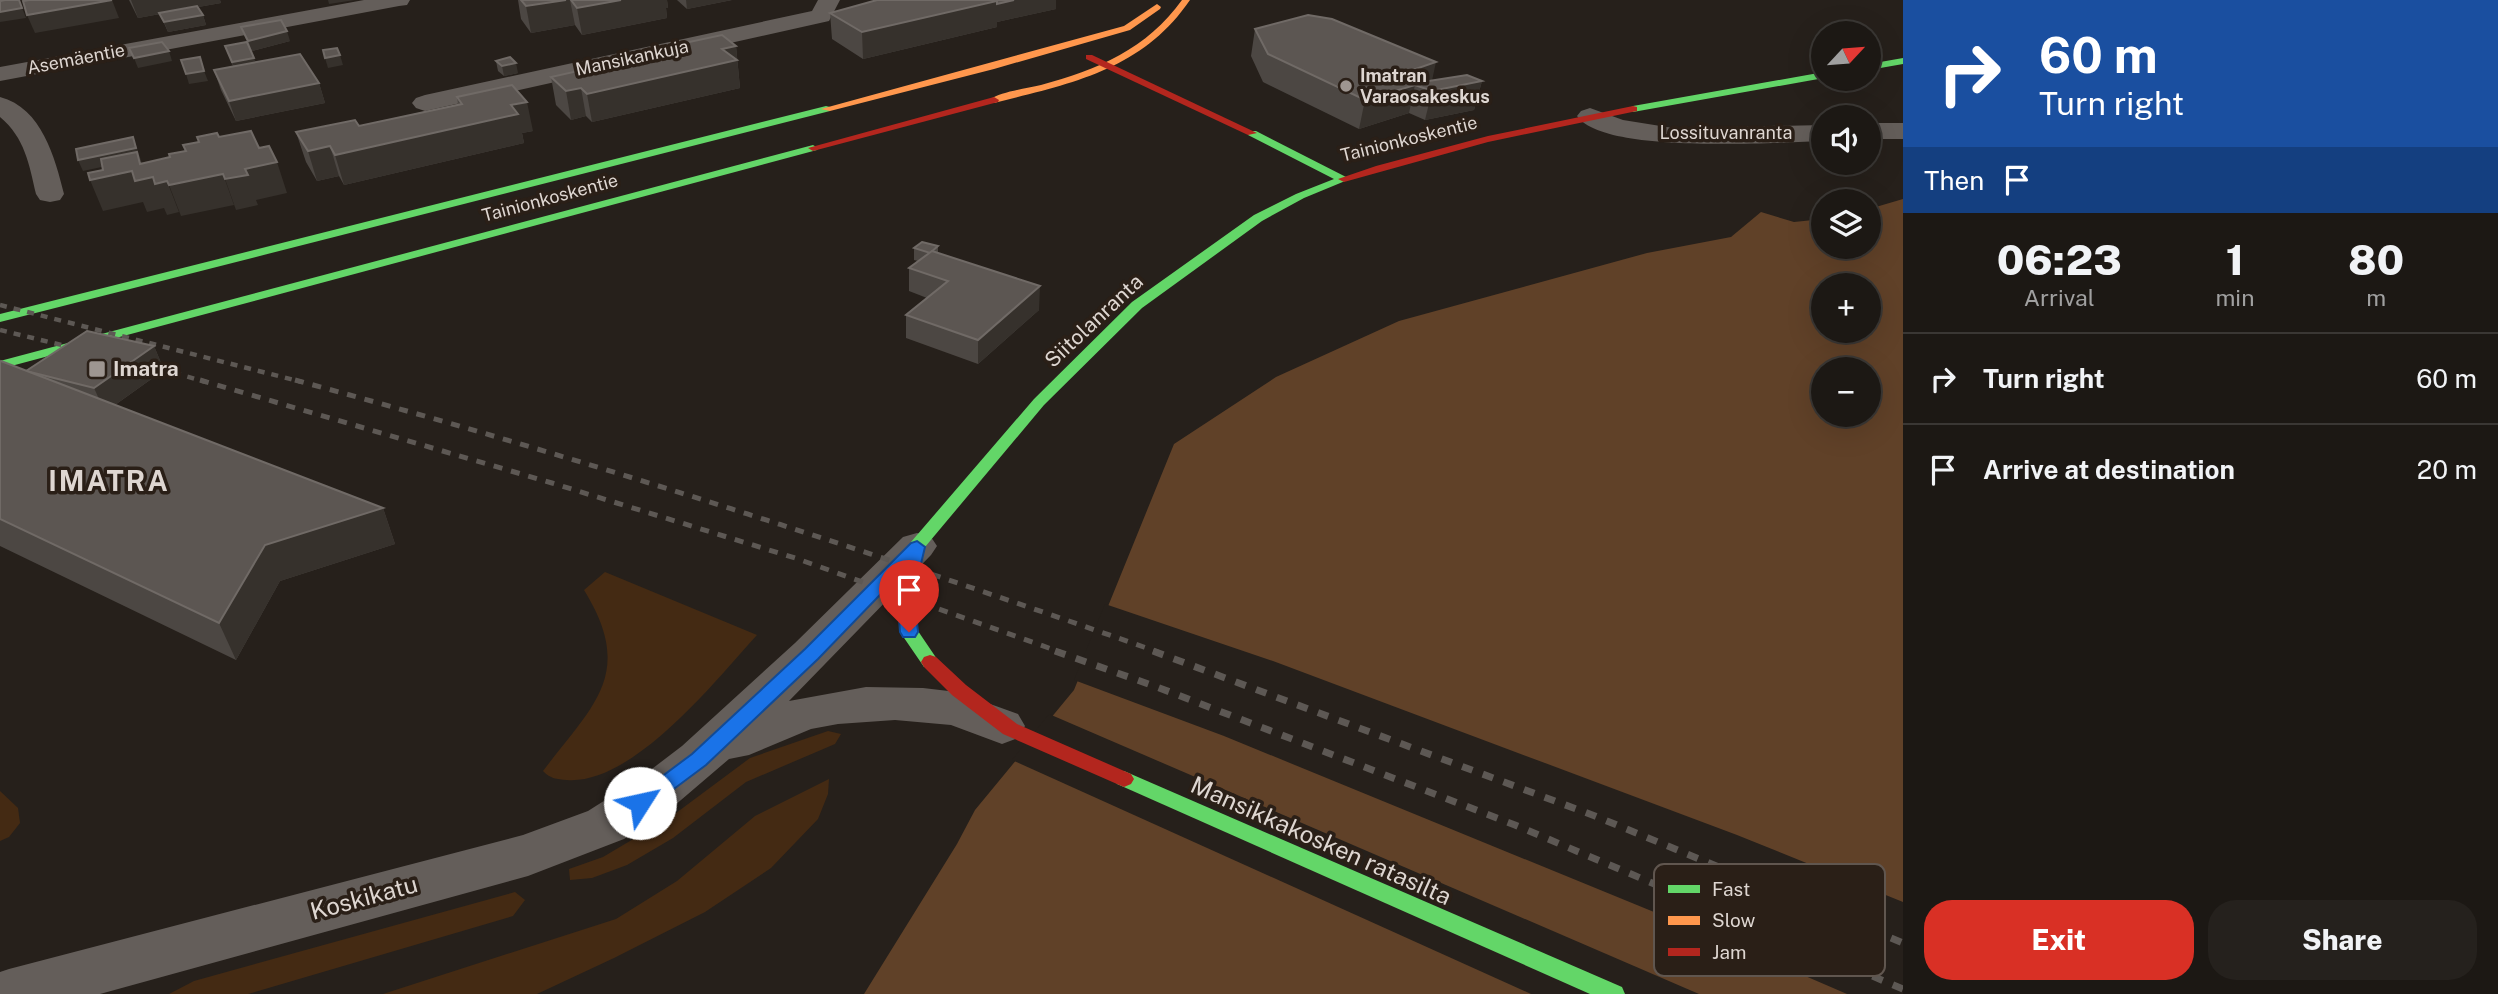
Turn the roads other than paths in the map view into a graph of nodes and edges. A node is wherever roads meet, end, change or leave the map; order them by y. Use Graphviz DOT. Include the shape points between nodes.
graph roads {
  1 [pos="399,0"];
  2 [pos="830,0"];
  3 [pos="1163,0"];
  4 [pos="1186,0"];
  5 [pos="1066,47"];
  6 [pos="1903,61"];
  7 [pos="1881,65"];
  8 [pos="1108,66"];
  9 [pos="0,74"];
  10 [pos="1811,77"];
  11 [pos="425,103"];
  12 [pos="0,105"];
  13 [pos="1590,116"];
  14 [pos="1881,131"];
  15 [pos="1903,131"];
  16 [pos="1811,132"];
  17 [pos="1343,179"];
  18 [pos="50,194"];
  19 [pos="0,318"];
  20 [pos="0,365"];
  21 [pos="917,547"];
  22 [pos="1010,729"];
  23 [pos="699,759"];
  24 [pos="9,994"];
  25 [pos="1614,994"];
  1 -- 9 [label="street, Asemäentie"];
  2 -- 11 [label="street, Mansikankuja" via="821,16"];
  3 -- 5 [label="main road" via="1127,28"];
  4 -- 8 [label="main road" via="1181,14 1167,28"];
  5 -- 8 [label="main road, Tainionkoskentie"];
  5 -- 19 [label="main road, Tainionkoskentie"];
  6 -- 7 [label="main road"];
  8 -- 17 [label="main road, Tainionkoskentie"];
  8 -- 20 [label="main road, Tainionkoskentie" via="1029,91"];
  10 -- 13 [label="main road, Tainionkoskentie"];
  12 -- 18 [label="street" via="36,140"];
  13 -- 16 [label="street, Lossituvanranta" via="1607,125 1649,134"];
  13 -- 17 [label="main road, Tainionkoskentie"];
  14 -- 15 [label="street"];
  17 -- 21 [label="main road, Siitolanranta" via="1258,218 1136,305 1039,402"];
  21 -- 22 [label="main road, Mansikkakosken ratasilta" via="905,593 909,632 925,657 959,690"];
  21 -- 23 [label="street, Koskikatu"];
  22 -- 23 [label="street, Koskikatu" via="953,709 862,703 776,722"];
  22 -- 25 [label="main road, Mansikkakosken ratasilta"];
  23 -- 24 [label="street, Koskikatu" via="606,825 528,855"];
}
